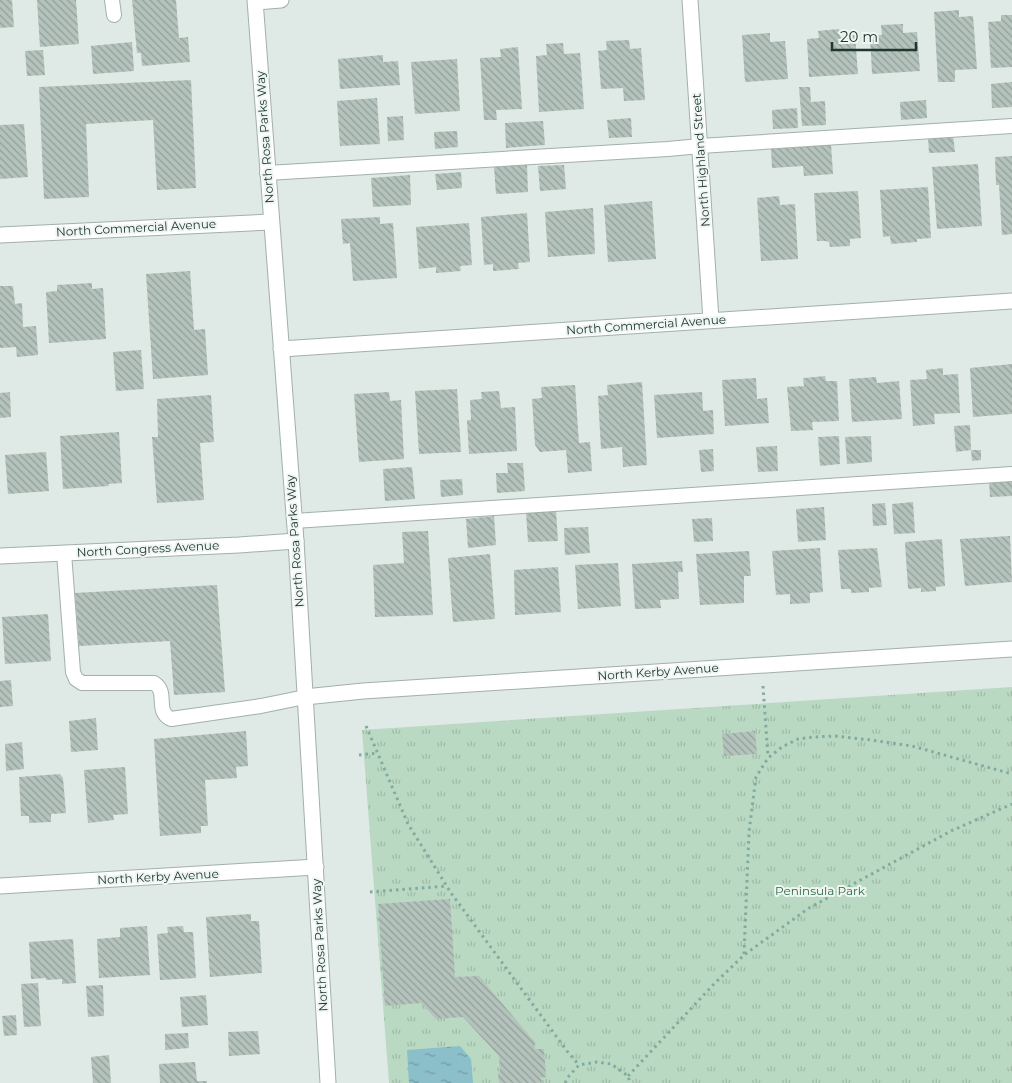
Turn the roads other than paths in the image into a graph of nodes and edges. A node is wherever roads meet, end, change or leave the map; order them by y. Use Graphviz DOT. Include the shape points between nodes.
graph roads {
  1 [pos="112,0"];
  2 [pos="281,0"];
  3 [pos="690,0"];
  4 [pos="256,1"];
  5 [pos="114,15"];
  6 [pos="1012,126"];
  7 [pos="700,146"];
  8 [pos="268,173"];
  9 [pos="271,222"];
  10 [pos="0,235"];
  11 [pos="1012,300"];
  12 [pos="711,320"];
  13 [pos="281,349"];
  14 [pos="1012,474"];
  15 [pos="294,521"];
  16 [pos="296,541"];
  17 [pos="64,553"];
  18 [pos="0,556"];
  19 [pos="1012,649"];
  20 [pos="305,697"];
  21 [pos="316,867"];
  22 [pos="0,886"];
  23 [pos="328,1083"];
  1 -- 5 [label="lane"];
  2 -- 4 [label="street"];
  3 -- 7 [label="street, North Highland Street"];
  4 -- 8 [label="street, North Rosa Parks Way"];
  6 -- 7 [label="lane"];
  7 -- 8 [label="lane"];
  7 -- 12 [label="street, North Highland Street"];
  8 -- 9 [label="street, North Rosa Parks Way"];
  9 -- 10 [label="street, North Commercial Avenue"];
  9 -- 13 [label="street, North Rosa Parks Way"];
  11 -- 12 [label="street, North Commercial Avenue"];
  12 -- 13 [label="street, North Commercial Avenue"];
  13 -- 15 [label="street, North Rosa Parks Way"];
  14 -- 15 [label="lane"];
  15 -- 16 [label="street, North Rosa Parks Way"];
  16 -- 17 [label="street, North Congress Avenue"];
  16 -- 20 [label="street, North Rosa Parks Way"];
  17 -- 18 [label="street, North Congress Avenue"];
  17 -- 20 [label="lane" via="73,672 82,683 154,683 161,692 163,712 171,719"];
  19 -- 20 [label="street, North Kerby Avenue"];
  20 -- 21 [label="street, North Rosa Parks Way"];
  21 -- 22 [label="street, North Kerby Avenue"];
  21 -- 23 [label="street, North Rosa Parks Way"];
}
